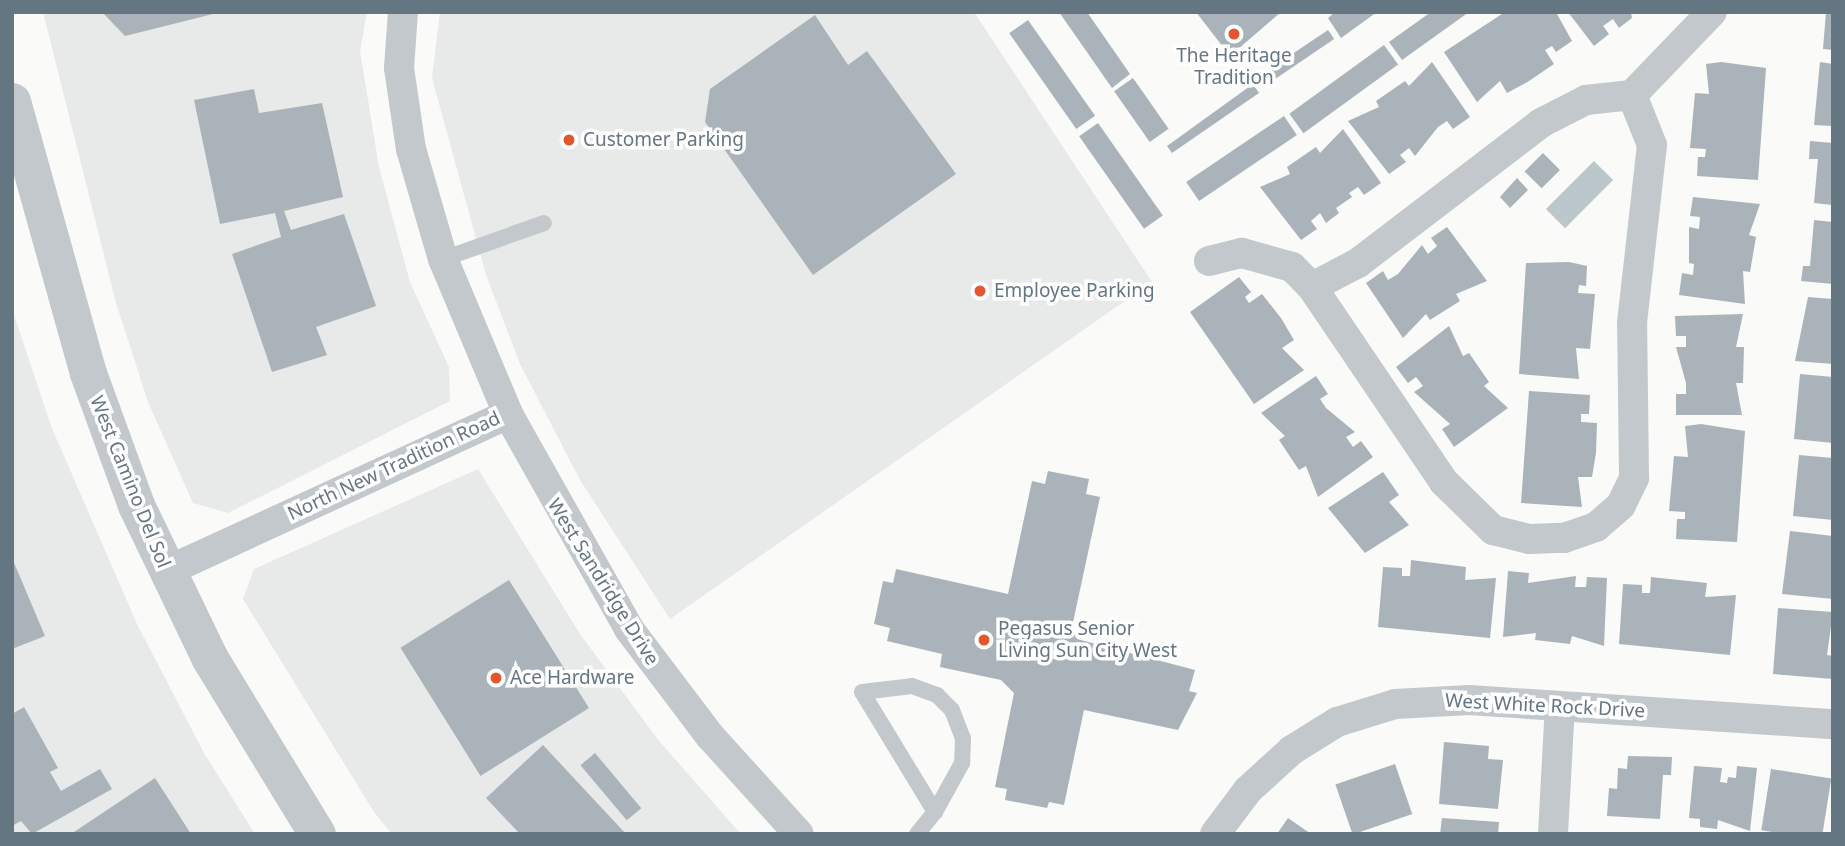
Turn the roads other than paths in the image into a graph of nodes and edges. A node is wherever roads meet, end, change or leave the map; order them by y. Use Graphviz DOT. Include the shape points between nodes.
graph roads {
  1 [pos="403,12"];
  2 [pos="1712,12"];
  3 [pos="1632,95"];
  4 [pos="12,102"];
  5 [pos="544,223"];
  6 [pos="443,259"];
  7 [pos="1209,261"];
  8 [pos="1312,287"];
  9 [pos="508,414"];
  10 [pos="165,572"];
  11 [pos="1560,706"];
  12 [pos="1833,724"];
  13 [pos="935,812"];
  14 [pos="317,834"];
  15 [pos="799,834"];
  16 [pos="917,834"];
  17 [pos="1215,834"];
  18 [pos="1553,834"];
  1 -- 6 [label="street, North New Tradition Road" via="399,68 406,122"];
  2 -- 3 [label="street"];
  3 -- 8 [label="street" via="1586,100 1541,123 1358,263"];
  3 -- 8 [label="street" via="1652,145 1632,323 1634,478 1621,505 1596,527 1564,538 1529,539 1493,530 1471,514"];
  4 -- 10 [label="street, West Camino Del Sol" via="88,373"];
  5 -- 6 [label="lane"];
  6 -- 9 [label="street, North New Tradition Road"];
  7 -- 8 [label="street" via="1242,253 1266,256"];
  9 -- 10 [label="street, North New Tradition Road"];
  9 -- 15 [label="street, West Sandridge Drive" via="629,629 710,736"];
  10 -- 14 [label="street, West Camino Del Sol"];
  11 -- 12 [label="street, West White Rock Drive"];
  11 -- 17 [label="street, West White Rock Drive" via="1469,700 1395,704 1337,722 1274,766"];
  11 -- 18 [label="street"];
  13 -- 13 [label="lane" via="962,763 963,738 952,710 937,695 912,685 862,692"];
  13 -- 16 [label="lane"];
}
